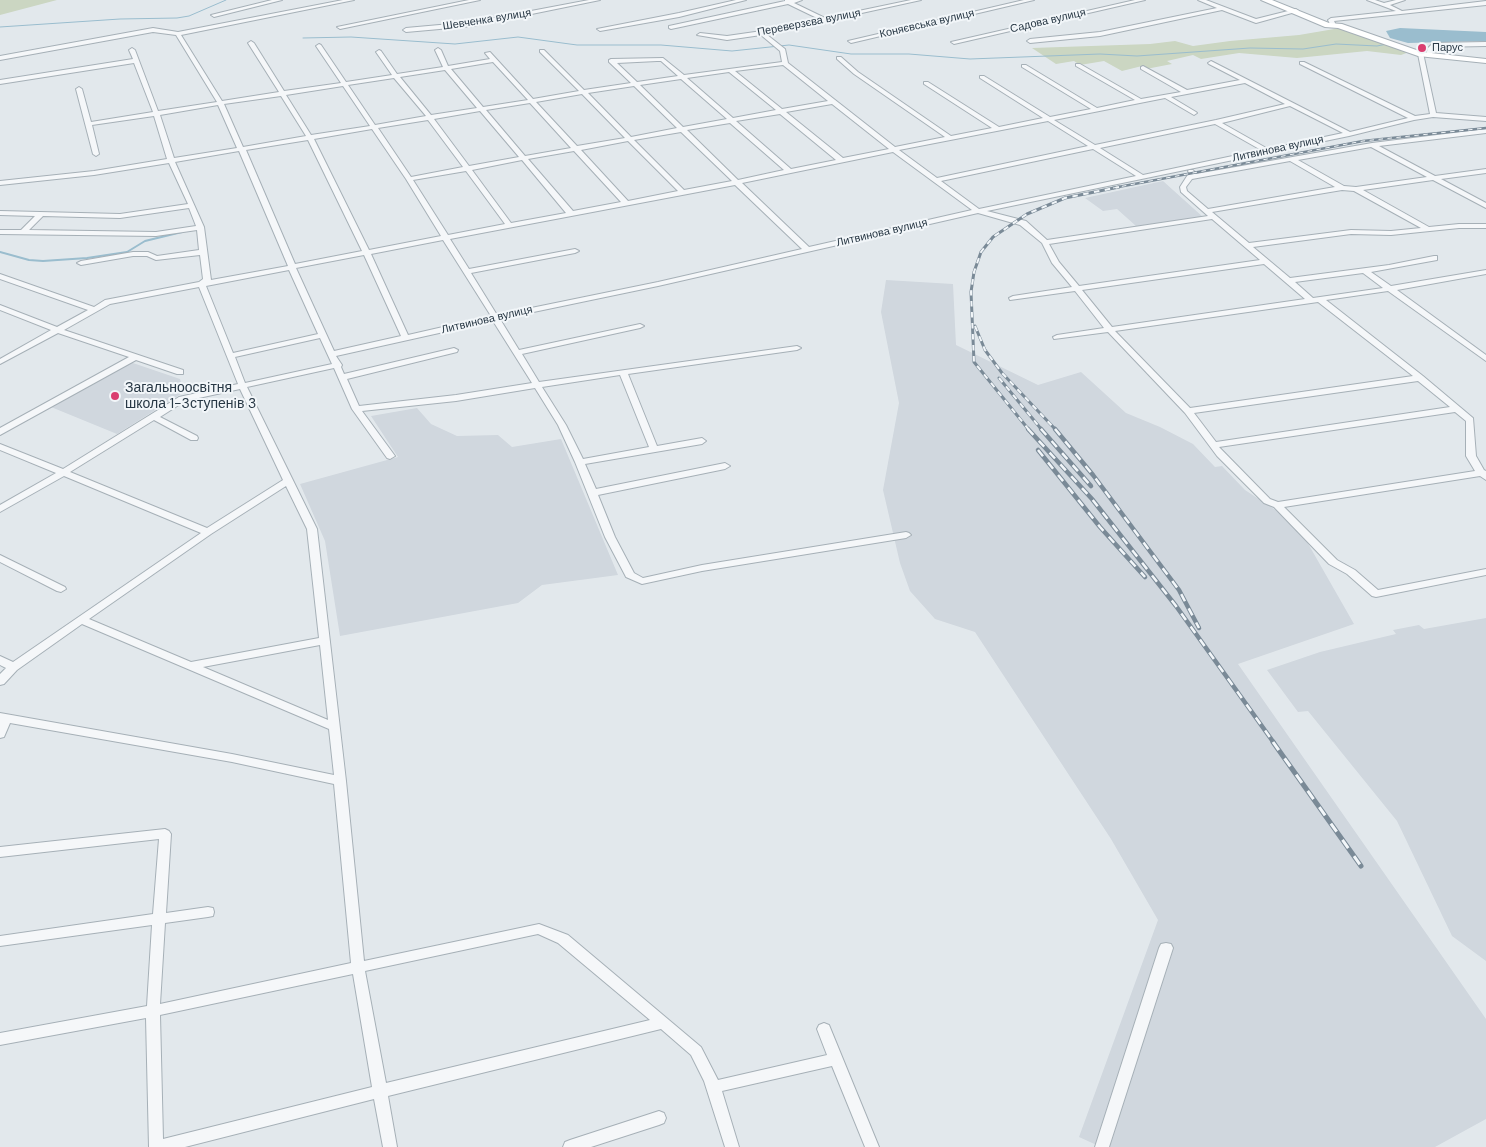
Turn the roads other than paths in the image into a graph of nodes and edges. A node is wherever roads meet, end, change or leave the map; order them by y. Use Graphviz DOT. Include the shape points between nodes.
graph roads {
  1 [pos="280,0"];
  2 [pos="351,0"];
  3 [pos="452,0"];
  4 [pos="477,0"];
  5 [pos="597,0"];
  6 [pos="743,0"];
  7 [pos="799,0"];
  8 [pos="918,0"];
  9 [pos="1031,0"];
  10 [pos="1142,0"];
  11 [pos="1201,0"];
  12 [pos="1265,0"];
  13 [pos="1370,0"];
  14 [pos="1402,0"];
  15 [pos="787,1"];
  16 [pos="1486,3"];
  17 [pos="458,4"];
  18 [pos="1474,4"];
  19 [pos="1386,6"];
  20 [pos="1224,8"];
  21 [pos="1486,9"];
  22 [pos="1296,11"];
  23 [pos="1400,11"];
  24 [pos="214,15"];
  25 [pos="824,20"];
  26 [pos="1336,26"];
  27 [pos="340,27"];
  28 [pos="671,28"];
  29 [pos="600,29"];
  30 [pos="406,30"];
  31 [pos="762,33"];
  32 [pos="178,34"];
  33 [pos="700,35"];
  34 [pos="851,40"];
  35 [pos="1030,41"];
  36 [pos="954,42"];
  37 [pos="251,43"];
  38 [pos="1486,44"];
  39 [pos="319,46"];
  40 [pos="438,50"];
  41 [pos="542,51"];
  42 [pos="380,52"];
  43 [pos="488,53"];
  44 [pos="1425,55"];
  45 [pos="0,58"];
  46 [pos="839,58"];
  47 [pos="496,60"];
  48 [pos="1486,61"];
  49 [pos="785,63"];
  50 [pos="1211,63"];
  51 [pos="1302,63"];
  52 [pos="1078,65"];
  53 [pos="1024,66"];
  54 [pos="446,67"];
  55 [pos="1143,68"];
  56 [pos="730,70"];
  57 [pos="395,75"];
  58 [pos="982,77"];
  59 [pos="682,78"];
  60 [pos="1245,81"];
  61 [pos="0,82"];
  62 [pos="344,83"];
  63 [pos="926,83"];
  64 [pos="635,84"];
  65 [pos="79,89"];
  66 [pos="283,92"];
  67 [pos="585,92"];
  68 [pos="1186,92"];
  69 [pos="1165,96"];
  70 [pos="533,101"];
  71 [pos="1140,101"];
  72 [pos="220,102"];
  73 [pos="833,102"];
  74 [pos="1291,104"];
  75 [pos="483,110"];
  76 [pos="1097,110"];
  77 [pos="780,111"];
  78 [pos="156,113"];
  79 [pos="1194,113"];
  80 [pos="1433,115"];
  81 [pos="1414,118"];
  82 [pos="431,119"];
  83 [pos="1052,119"];
  84 [pos="1486,119"];
  85 [pos="732,120"];
  86 [pos="1216,122"];
  87 [pos="88,124"];
  88 [pos="375,127"];
  89 [pos="998,128"];
  90 [pos="682,130"];
  91 [pos="1486,130"];
  92 [pos="1349,134"];
  93 [pos="310,138"];
  94 [pos="950,138"];
  95 [pos="631,139"];
  96 [pos="1370,144"];
  97 [pos="1093,146"];
  98 [pos="577,148"];
  99 [pos="893,149"];
  100 [pos="240,150"];
  101 [pos="1267,151"];
  102 [pos="96,154"];
  103 [pos="524,158"];
  104 [pos="1291,159"];
  105 [pos="171,160"];
  106 [pos="841,160"];
  107 [pos="1189,167"];
  108 [pos="468,168"];
  109 [pos="789,171"];
  110 [pos="1486,171"];
  111 [pos="1140,176"];
  112 [pos="1190,177"];
  113 [pos="409,179"];
  114 [pos="1434,179"];
  115 [pos="935,180"];
  116 [pos="738,182"];
  117 [pos="0,184"];
  118 [pos="1342,188"];
  119 [pos="1356,188"];
  120 [pos="682,192"];
  121 [pos="625,202"];
  122 [pos="192,206"];
  123 [pos="1486,206"];
  124 [pos="978,211"];
  125 [pos="0,213"];
  126 [pos="41,214"];
  127 [pos="571,214"];
  128 [pos="1210,214"];
  129 [pos="510,226"];
  130 [pos="1486,226"];
  131 [pos="200,228"];
  132 [pos="1428,229"];
  133 [pos="0,232"];
  134 [pos="23,232"];
  135 [pos="446,237"];
  136 [pos="1045,242"];
  137 [pos="1246,246"];
  138 [pos="807,250"];
  139 [pos="575,251"];
  140 [pos="203,252"];
  141 [pos="367,252"];
  142 [pos="1434,258"];
  143 [pos="1264,262"];
  144 [pos="81,263"];
  145 [pos="292,267"];
  146 [pos="1364,270"];
  147 [pos="466,272"];
  148 [pos="1486,272"];
  149 [pos="0,276"];
  150 [pos="1287,281"];
  151 [pos="202,284"];
  152 [pos="1076,289"];
  153 [pos="1392,289"];
  154 [pos="1013,298"];
  155 [pos="1315,299"];
  156 [pos="0,307"];
  157 [pos="95,310"];
  158 [pos="494,318"];
  159 [pos="640,326"];
  160 [pos="60,330"];
  161 [pos="1111,331"];
  162 [pos="324,335"];
  163 [pos="1057,337"];
  164 [pos="406,338"];
  165 [pos="797,348"];
  166 [pos="454,350"];
  167 [pos="516,353"];
  168 [pos="332,354"];
  169 [pos="135,356"];
  170 [pos="230,356"];
  171 [pos="1486,358"];
  172 [pos="0,362"];
  173 [pos="338,365"];
  174 [pos="180,372"];
  175 [pos="623,372"];
  176 [pos="343,377"];
  177 [pos="1420,378"];
  178 [pos="535,385"];
  179 [pos="243,386"];
  180 [pos="356,408"];
  181 [pos="1457,409"];
  182 [pos="1188,411"];
  183 [pos="154,417"];
  184 [pos="0,432"];
  185 [pos="194,438"];
  186 [pos="702,440"];
  187 [pos="1213,445"];
  188 [pos="0,447"];
  189 [pos="654,449"];
  190 [pos="390,456"];
  191 [pos="580,462"];
  192 [pos="725,466"];
  193 [pos="64,473"];
  194 [pos="1485,475"];
  195 [pos="288,481"];
  196 [pos="592,493"];
  197 [pos="1277,506"];
  198 [pos="0,509"];
  199 [pos="208,532"];
  200 [pos="906,535"];
  201 [pos="0,558"];
  202 [pos="1486,572"];
  203 [pos="61,589"];
  204 [pos="81,620"];
  205 [pos="325,640"];
  206 [pos="0,660"];
  207 [pos="191,666"];
  208 [pos="13,667"];
  209 [pos="0,681"];
  210 [pos="3,718"];
  211 [pos="334,727"];
  212 [pos="0,734"];
  213 [pos="340,781"];
  214 [pos="0,852"];
  215 [pos="208,912"];
  216 [pos="159,920"];
  217 [pos="0,941"];
  218 [pos="1166,948"];
  219 [pos="358,967"];
  220 [pos="153,1011"];
  221 [pos="663,1023"];
  222 [pos="824,1029"];
  223 [pos="0,1039"];
  224 [pos="836,1059"];
  225 [pos="713,1087"];
  226 [pos="381,1091"];
  227 [pos="659,1118"];
  228 [pos="157,1147"];
  229 [pos="390,1147"];
  230 [pos="570,1147"];
  231 [pos="732,1147"];
  232 [pos="872,1147"];
  233 [pos="1102,1147"];
  1 -- 24 [label="street"];
  2 -- 32 [label="street"];
  3 -- 17 [label="street"];
  4 -- 17 [label="street"];
  5 -- 30 [label="street, Шевченка вулиця" via="473,24"];
  6 -- 29 [label="street"];
  7 -- 15 [label="street"];
  8 -- 25 [label="street, Переверзєва вулиця"];
  9 -- 34 [label="street, Коняєвська вулиця"];
  10 -- 36 [label="street, Садова вулиця"];
  11 -- 20 [label="street"];
  12 -- 22 [label="main road"];
  13 -- 19 [label="street"];
  14 -- 19 [label="street"];
  15 -- 25 [label="street"];
  15 -- 28 [label="street"];
  16 -- 18 [label="street"];
  17 -- 27 [label="street"];
  18 -- 21 [label="street"];
  18 -- 23 [label="street"];
  19 -- 23 [label="street"];
  20 -- 22 [label="street" via="1256,21"];
  20 -- 35 [label="street" via="1100,34"];
  22 -- 26 [label="main road"];
  23 -- 26 [label="street" via="1331,20"];
  25 -- 31 [label="street, Переверзєва вулиця"];
  26 -- 44 [label="main road"];
  31 -- 33 [label="street, Переверзєва вулиця" via="727,38"];
  31 -- 49 [label="street" via="783,50"];
  32 -- 45 [label="street" via="153,30"];
  32 -- 72 [label="street"];
  37 -- 66 [label="street"];
  38 -- 44 [label="street" via="1433,45"];
  39 -- 62 [label="street"];
  40 -- 54 [label="street"];
  41 -- 67 [label="street"];
  42 -- 57 [label="street"];
  43 -- 47 [label="street"];
  44 -- 48 [label="main road"];
  44 -- 80 [label="street"];
  46 -- 94 [label="street"];
  47 -- 54 [label="street"];
  47 -- 70 [label="street"];
  49 -- 56 [label="street"];
  49 -- 73 [label="street"];
  50 -- 60 [label="street"];
  51 -- 81 [label="street"];
  52 -- 71 [label="street"];
  53 -- 76 [label="street"];
  54 -- 57 [label="street"];
  54 -- 75 [label="street"];
  55 -- 68 [label="street"];
  56 -- 59 [label="street"];
  56 -- 77 [label="street"];
  57 -- 62 [label="street"];
  57 -- 82 [label="street"];
  58 -- 83 [label="street"];
  59 -- 64 [label="street"];
  59 -- 64 [label="street" via="663,60 612,62"];
  59 -- 85 [label="street"];
  60 -- 68 [label="street"];
  60 -- 74 [label="street"];
  61 -- 78 [label="street" via="133,55"];
  62 -- 66 [label="street"];
  62 -- 88 [label="street"];
  63 -- 89 [label="street"];
  64 -- 67 [label="street"];
  64 -- 90 [label="street"];
  65 -- 87 [label="street"];
  66 -- 72 [label="street"];
  66 -- 93 [label="street"];
  67 -- 70 [label="street"];
  67 -- 95 [label="street"];
  68 -- 69 [label="street"];
  69 -- 71 [label="street"];
  69 -- 79 [label="street"];
  70 -- 75 [label="street"];
  70 -- 98 [label="street"];
  71 -- 76 [label="street"];
  72 -- 78 [label="street"];
  72 -- 100 [label="street"];
  73 -- 77 [label="street"];
  73 -- 99 [label="street"];
  74 -- 86 [label="street"];
  74 -- 92 [label="street"];
  75 -- 82 [label="street"];
  75 -- 103 [label="street"];
  76 -- 83 [label="street"];
  77 -- 85 [label="street"];
  77 -- 106 [label="street"];
  78 -- 87 [label="street"];
  78 -- 105 [label="street"];
  80 -- 81 [label="street, Литвинова вулиця"];
  80 -- 84 [label="street, Литвинова вулиця"];
  81 -- 92 [label="street, Литвинова вулиця"];
  82 -- 88 [label="street"];
  82 -- 108 [label="street"];
  83 -- 89 [label="street"];
  83 -- 97 [label="street"];
  85 -- 90 [label="street"];
  85 -- 109 [label="street"];
  86 -- 97 [label="street"];
  86 -- 101 [label="street"];
  87 -- 102 [label="street"];
  88 -- 93 [label="street"];
  88 -- 113 [label="street"];
  89 -- 94 [label="street"];
  90 -- 95 [label="street"];
  90 -- 116 [label="street"];
  91 -- 96 [label="street"];
  92 -- 101 [label="street, Литвинова вулиця"];
  93 -- 100 [label="street"];
  93 -- 141 [label="street"];
  94 -- 99 [label="street"];
  95 -- 98 [label="street"];
  95 -- 120 [label="street"];
  96 -- 104 [label="street"];
  96 -- 114 [label="street"];
  97 -- 111 [label="street"];
  97 -- 115 [label="street"];
  98 -- 103 [label="street"];
  98 -- 121 [label="street"];
  99 -- 106 [label="street"];
  99 -- 115 [label="street"];
  100 -- 105 [label="street"];
  100 -- 145 [label="street" via="243,150"];
  101 -- 107 [label="street, Литвинова вулиця"];
  103 -- 108 [label="street"];
  103 -- 127 [label="street"];
  104 -- 112 [label="street"];
  104 -- 118 [label="street"];
  105 -- 117 [label="street"];
  105 -- 122 [label="street"];
  106 -- 109 [label="street"];
  107 -- 111 [label="street, Литвинова вулиця"];
  107 -- 112 [label="street"];
  108 -- 113 [label="street"];
  108 -- 129 [label="street"];
  109 -- 116 [label="street"];
  110 -- 114 [label="street"];
  111 -- 124 [label="street, Литвинова вулиця"];
  112 -- 128 [label="street" via="1183,190"];
  113 -- 135 [label="street"];
  114 -- 119 [label="street"];
  114 -- 123 [label="street"];
  115 -- 124 [label="street"];
  116 -- 120 [label="street"];
  116 -- 138 [label="street"];
  118 -- 119 [label="street"];
  118 -- 128 [label="street"];
  119 -- 132 [label="street"];
  120 -- 121 [label="street"];
  121 -- 127 [label="street"];
  122 -- 126 [label="street" via="120,216"];
  122 -- 131 [label="street"];
  124 -- 136 [label="street" via="1023,223"];
  124 -- 138 [label="street, Литвинова вулиця"];
  125 -- 126 [label="street"];
  126 -- 134 [label="street"];
  127 -- 129 [label="street"];
  128 -- 136 [label="street"];
  128 -- 137 [label="street"];
  129 -- 135 [label="street"];
  130 -- 132 [label="street"];
  131 -- 134 [label="street" via="156,234"];
  131 -- 140 [label="street"];
  132 -- 137 [label="street" via="1391,233 1351,232"];
  133 -- 134 [label="street"];
  135 -- 141 [label="street"];
  135 -- 147 [label="street"];
  136 -- 152 [label="street"];
  137 -- 143 [label="street"];
  138 -- 158 [label="street, Литвинова вулиця"];
  139 -- 147 [label="street"];
  140 -- 144 [label="street" via="156,258 148,254 133,254"];
  140 -- 151 [label="street" via="207,280"];
  141 -- 145 [label="street"];
  141 -- 164 [label="street"];
  142 -- 146 [label="street"];
  143 -- 150 [label="street"];
  143 -- 152 [label="street"];
  145 -- 151 [label="street"];
  145 -- 162 [label="street"];
  146 -- 150 [label="street"];
  146 -- 153 [label="street"];
  147 -- 158 [label="street"];
  148 -- 153 [label="street"];
  149 -- 157 [label="street"];
  150 -- 155 [label="street"];
  151 -- 157 [label="street" via="108,302"];
  151 -- 170 [label="street"];
  152 -- 154 [label="street"];
  152 -- 161 [label="street"];
  153 -- 155 [label="street"];
  153 -- 171 [label="street"];
  155 -- 161 [label="street"];
  155 -- 177 [label="street"];
  156 -- 160 [label="street"];
  157 -- 160 [label="street"];
  158 -- 164 [label="street, Литвинова вулиця"];
  158 -- 167 [label="street"];
  159 -- 167 [label="street"];
  160 -- 169 [label="street"];
  160 -- 172 [label="street"];
  161 -- 163 [label="street"];
  161 -- 182 [label="street"];
  162 -- 168 [label="street"];
  162 -- 170 [label="street"];
  164 -- 168 [label="street, Литвинова вулиця"];
  165 -- 175 [label="street"];
  166 -- 176 [label="street"];
  167 -- 178 [label="street"];
  168 -- 173 [label="street"];
  169 -- 174 [label="street"];
  169 -- 184 [label="street"];
  170 -- 179 [label="street"];
  173 -- 176 [label="street"];
  173 -- 179 [label="street"];
  175 -- 178 [label="street"];
  175 -- 189 [label="street"];
  176 -- 180 [label="street"];
  177 -- 181 [label="street"];
  177 -- 182 [label="street"];
  178 -- 180 [label="street" via="456,398"];
  178 -- 191 [label="street" via="562,425"];
  179 -- 183 [label="street" via="182,399"];
  179 -- 195 [label="street"];
  180 -- 190 [label="street"];
  181 -- 187 [label="street"];
  181 -- 194 [label="street" via="1470,420 1471,456"];
  182 -- 187 [label="street"];
  183 -- 185 [label="street"];
  183 -- 193 [label="street"];
  186 -- 189 [label="street"];
  187 -- 197 [label="street" via="1267,501"];
  188 -- 193 [label="street"];
  189 -- 191 [label="street"];
  191 -- 196 [label="street"];
  192 -- 196 [label="street"];
  193 -- 198 [label="street"];
  193 -- 199 [label="street"];
  194 -- 197 [label="street"];
  195 -- 199 [label="street"];
  195 -- 205 [label="street" via="312,529"];
  196 -- 200 [label="street" via="630,575 642,581 702,568"];
  197 -- 202 [label="street" via="1333,562 1351,572 1376,594"];
  199 -- 204 [label="street"];
  201 -- 203 [label="street"];
  204 -- 207 [label="street"];
  204 -- 208 [label="street"];
  205 -- 207 [label="street"];
  205 -- 211 [label="street"];
  206 -- 208 [label="street"];
  207 -- 211 [label="street"];
  208 -- 209 [label="street"];
  210 -- 212 [label="street"];
  210 -- 213 [label="street" via="232,758"];
  211 -- 213 [label="street"];
  213 -- 219 [label="street"];
  214 -- 216 [label="street" via="165,834"];
  215 -- 216 [label="street"];
  216 -- 217 [label="street"];
  216 -- 220 [label="street"];
  218 -- 233 [label="street"];
  219 -- 220 [label="street"];
  219 -- 221 [label="street" via="539,929 564,939"];
  219 -- 226 [label="street"];
  220 -- 223 [label="street"];
  220 -- 228 [label="street"];
  221 -- 225 [label="street" via="696,1051"];
  221 -- 226 [label="street"];
  222 -- 224 [label="street"];
  224 -- 225 [label="street"];
  224 -- 232 [label="street"];
  225 -- 231 [label="street"];
  226 -- 228 [label="street"];
  226 -- 229 [label="street"];
  227 -- 230 [label="street"];
}
